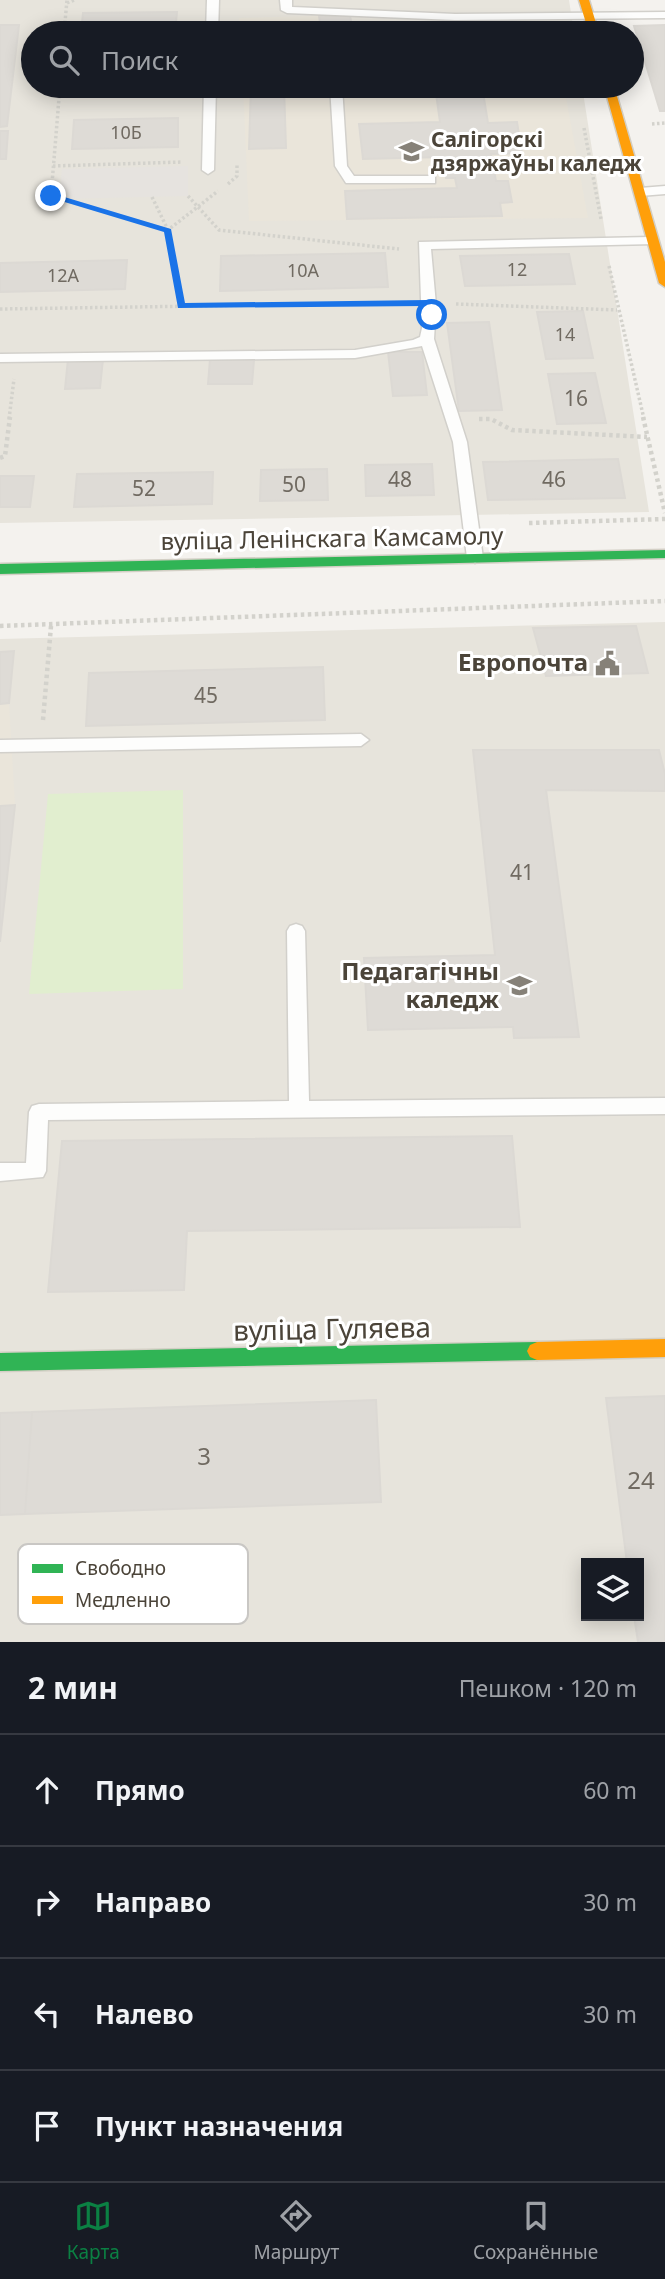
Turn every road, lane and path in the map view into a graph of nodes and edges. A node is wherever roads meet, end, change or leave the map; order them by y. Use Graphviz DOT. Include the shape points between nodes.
graph roads {
  1 [pos="74,0"];
  2 [pos="213,0"];
  3 [pos="286,0"];
  4 [pos="584,0"];
  5 [pos="67,1"];
  6 [pos="665,15"];
  7 [pos="589,16"];
  8 [pos="66,21"];
  9 [pos="212,21"];
  10 [pos="590,21"];
  11 [pos="59,98"];
  12 [pos="210,98"];
  13 [pos="337,98"];
  14 [pos="613,98"];
  15 [pos="583,124"];
  16 [pos="183,162"];
  17 [pos="53,166"];
  18 [pos="208,170"];
  19 [pos="431,180"];
  20 [pos="665,190"];
  21 [pos="640,192"];
  22 [pos="188,196"];
  23 [pos="152,197"];
  24 [pos="168,230"];
  25 [pos="605,240"];
  26 [pos="650,241"];
  27 [pos="424,254"];
  28 [pos="665,283"];
  29 [pos="427,303"];
  30 [pos="181,306"];
  31 [pos="0,309"];
  32 [pos="617,310"];
  33 [pos="427,339"];
  34 [pos="0,358"];
  35 [pos="17,358"];
  36 [pos="452,417"];
  37 [pos="647,437"];
  38 [pos="0,458"];
  39 [pos="665,513"];
  40 [pos="665,554"];
  41 [pos="475,558"];
  42 [pos="0,569"];
  43 [pos="665,601"];
  44 [pos="0,626"];
  45 [pos="51,626"];
  46 [pos="361,740"];
  47 [pos="41,745"];
  48 [pos="0,746"];
  49 [pos="296,931"];
  50 [pos="665,1106"];
  51 [pos="299,1109"];
  52 [pos="0,1172"];
  53 [pos="665,1348"];
  54 [pos="0,1362"];
  1 -- 5 [label="path"];
  2 -- 9 [label="lane"];
  3 -- 7 [label="lane" via="287,10 455,17"];
  4 -- 7 [label="street"];
  5 -- 8 [label="path"];
  6 -- 7 [label="lane"];
  7 -- 10 [label="street"];
  11 -- 17 [label="path"];
  12 -- 18 [label="lane"];
  13 -- 19 [label="lane" via="341,166 350,180"];
  14 -- 21 [label="street"];
  15 -- 25 [label="path"];
  16 -- 17 [label="path"];
  17 -- 24 [label="path" via="51,196"];
  20 -- 21 [label="lane"];
  21 -- 26 [label="street"];
  22 -- 27 [label="path" via="219,230"];
  23 -- 24 [label="path"];
  24 -- 30 [label="path"];
  25 -- 26 [label="lane"];
  25 -- 27 [label="lane" via="424,246"];
  25 -- 32 [label="path"];
  26 -- 28 [label="street"];
  27 -- 29 [label="lane"];
  29 -- 30 [label="path"];
  29 -- 32 [label="path"];
  29 -- 33 [label="lane" via="432,315"];
  30 -- 31 [label="path"];
  32 -- 37 [label="path"];
  33 -- 35 [label="lane" via="355,354"];
  33 -- 36 [label="lane"];
  34 -- 35 [label="lane"];
  35 -- 38 [label="path" via="5,456"];
  36 -- 37 [label="path" via="491,419 512,430"];
  36 -- 41 [label="lane" via="460,442"];
  37 -- 39 [label="path"];
  40 -- 41 [label="street, вуліца Ленінскага Камсамолу"];
  41 -- 42 [label="street, вуліца Ленінскага Камсамолу"];
  43 -- 45 [label="path"];
  44 -- 45 [label="path"];
  45 -- 47 [label="path"];
  46 -- 47 [label="lane"];
  47 -- 48 [label="lane"];
  49 -- 51 [label="lane"];
  50 -- 51 [label="lane"];
  51 -- 52 [label="lane" via="39,1112 36,1171"];
  53 -- 54 [label="street, вуліца Гуляева"];
}
